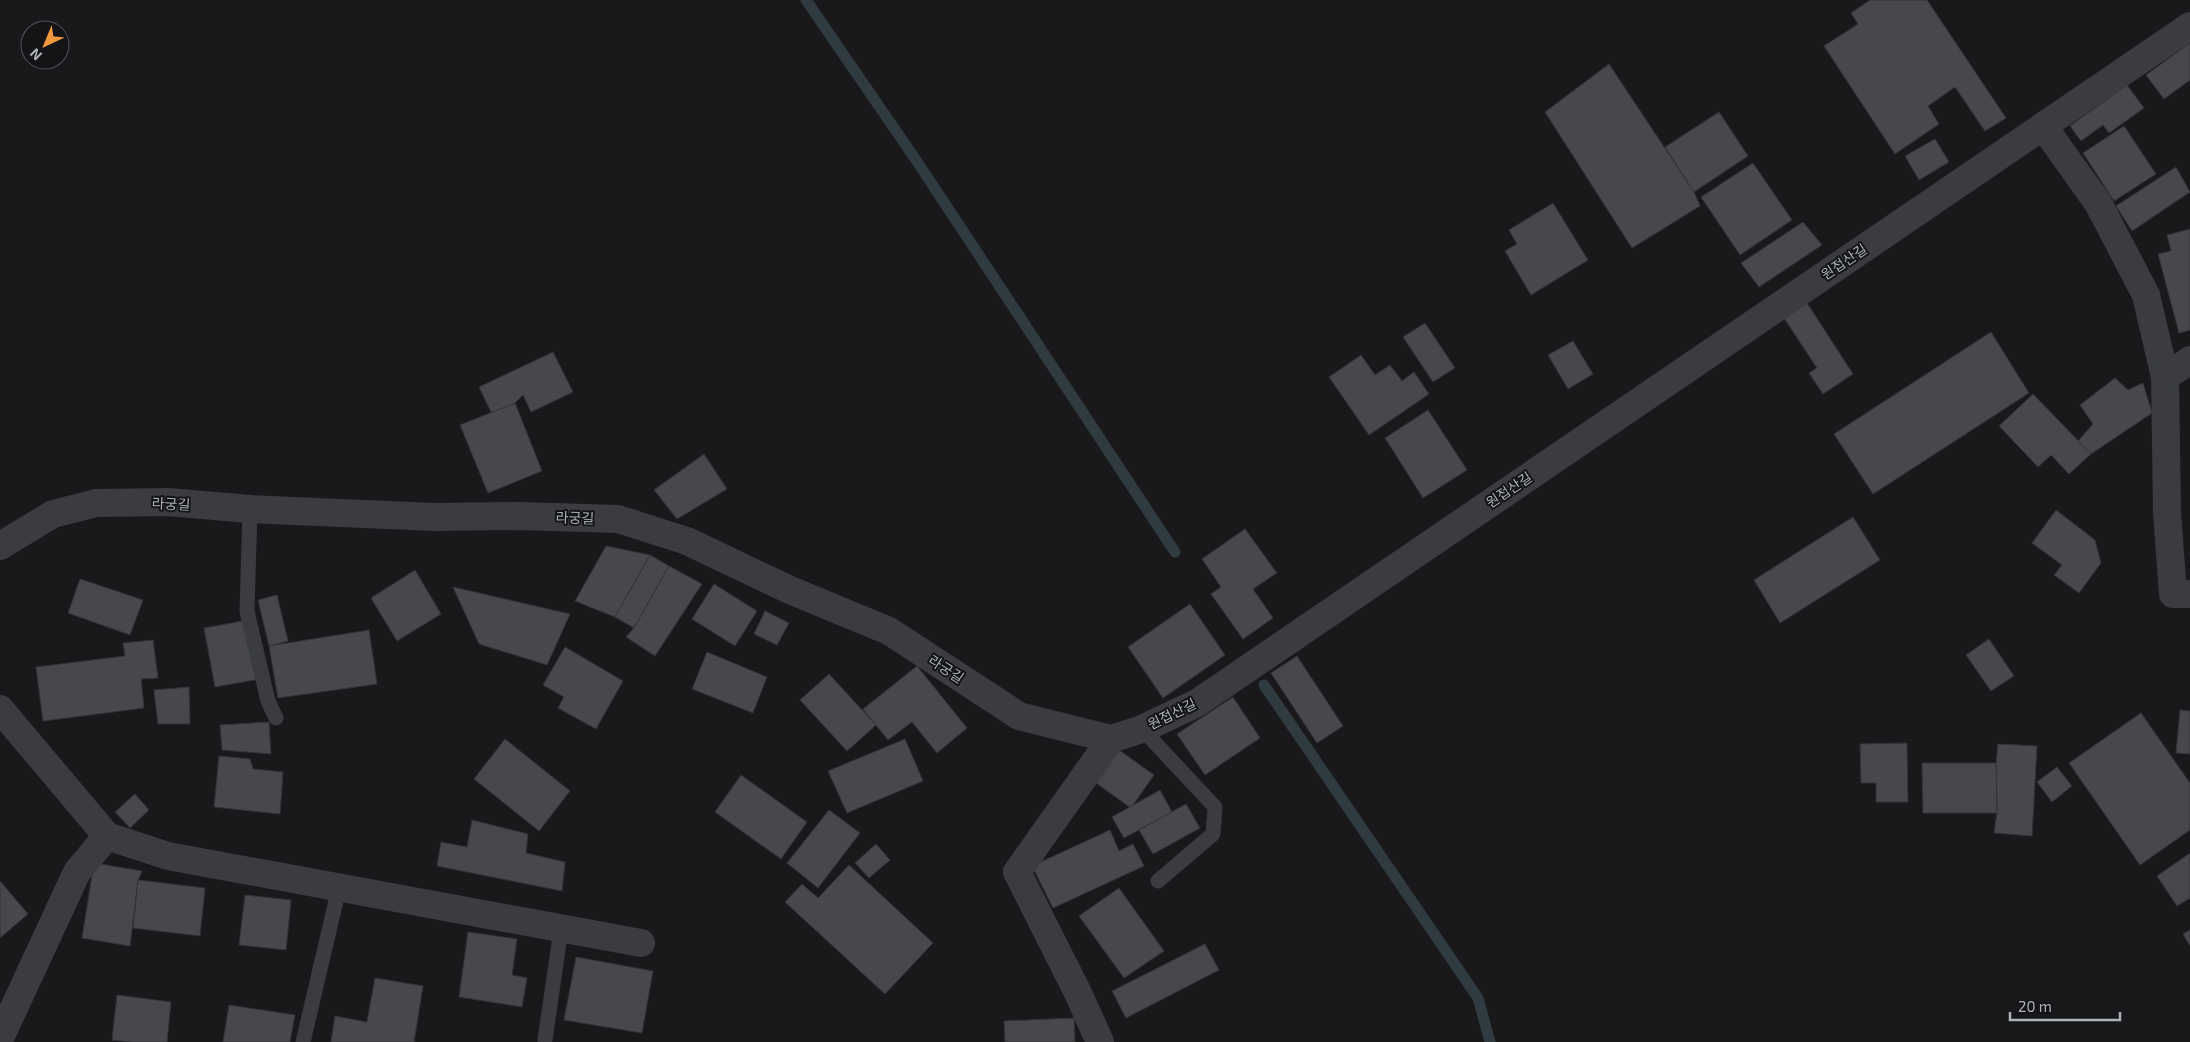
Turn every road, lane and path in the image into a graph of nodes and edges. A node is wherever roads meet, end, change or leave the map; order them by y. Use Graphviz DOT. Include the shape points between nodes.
graph roads {
  1 [pos="2190,26"];
  2 [pos="2043,126"];
  3 [pos="2190,360"];
  4 [pos="2165,377"];
  5 [pos="250,509"];
  6 [pos="0,546"];
  7 [pos="2190,594"];
  8 [pos="0,709"];
  9 [pos="276,718"];
  10 [pos="1142,729"];
  11 [pos="1111,739"];
  12 [pos="108,836"];
  13 [pos="1158,881"];
  14 [pos="339,888"];
  15 [pos="561,929"];
  16 [pos="641,944"];
  17 [pos="0,1038"];
  18 [pos="545,1040"];
  19 [pos="303,1042"];
  20 [pos="1100,1042"];
  1 -- 2 [label="street, 원접산길"];
  2 -- 4 [label="street" via="2098,203 2146,295"];
  2 -- 10 [label="street, 원접산길" via="1198,703"];
  3 -- 4 [label="street"];
  4 -- 7 [label="street" via="2166,512 2173,594"];
  5 -- 6 [label="street, 라궁길" via="168,502 96,502 54,514"];
  5 -- 9 [label="lane" via="247,610 268,701"];
  5 -- 11 [label="street, 라궁길" via="434,517 618,519 686,541 790,590 889,631 1019,716"];
  8 -- 12 [label="street"];
  10 -- 11 [label="street, 원접산길"];
  10 -- 13 [label="lane" via="1215,807 1213,834"];
  11 -- 20 [label="street" via="1017,872"];
  12 -- 14 [label="street" via="168,856"];
  12 -- 17 [label="street" via="77,872"];
  14 -- 15 [label="street"];
  14 -- 19 [label="lane"];
  15 -- 16 [label="street"];
  15 -- 18 [label="lane"];
}
